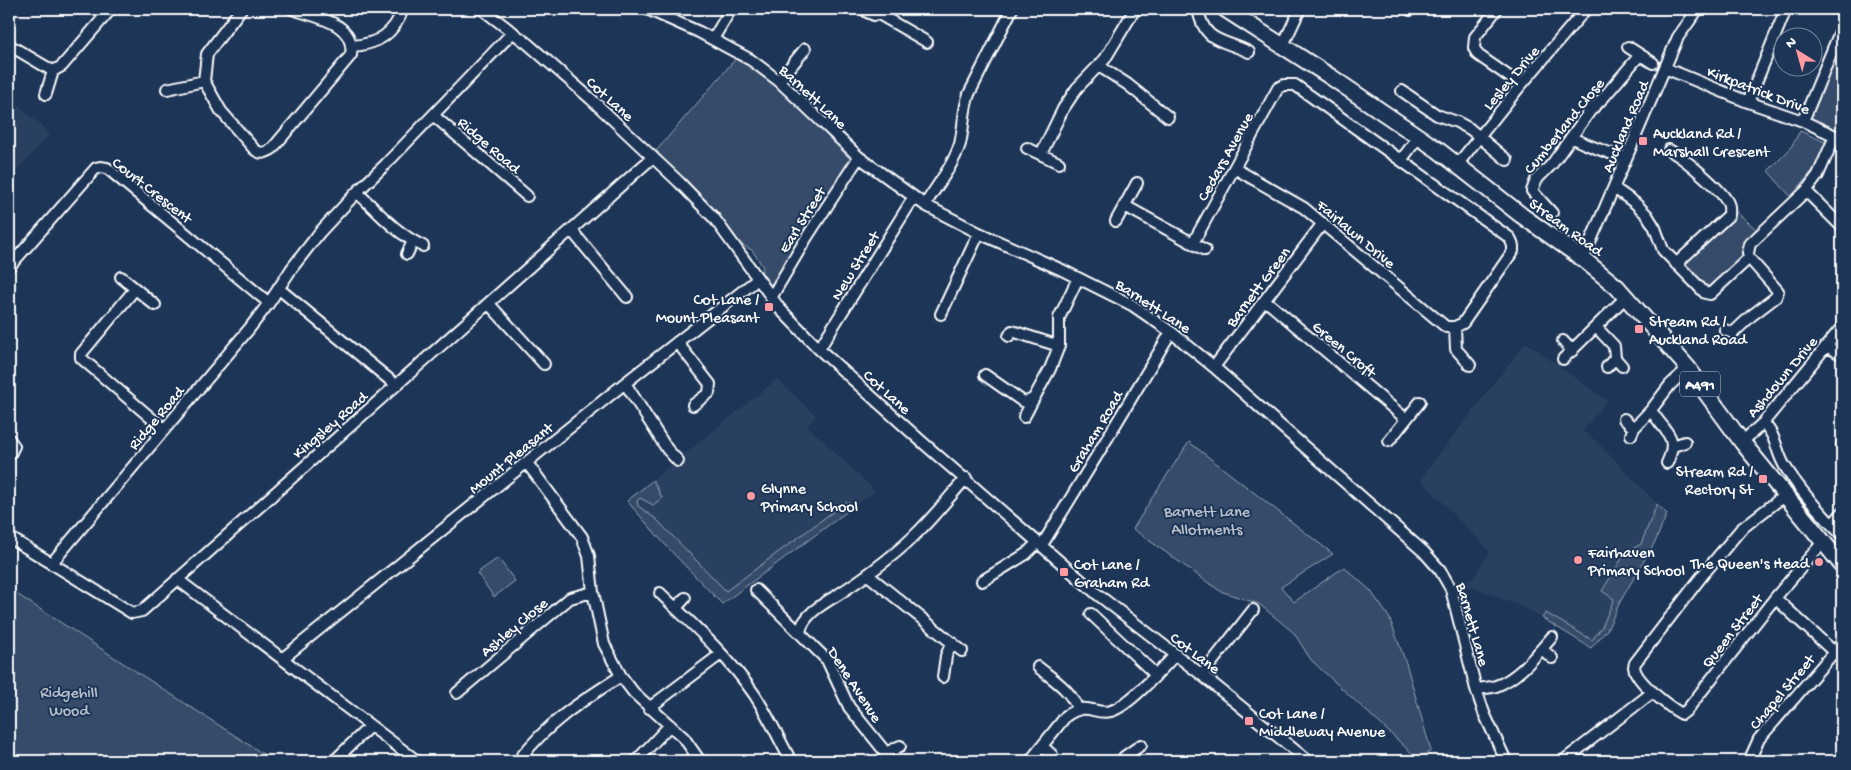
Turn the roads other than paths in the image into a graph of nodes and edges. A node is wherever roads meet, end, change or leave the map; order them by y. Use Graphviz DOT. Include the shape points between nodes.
graph roads {
  1 [pos="110,9"];
  2 [pos="241,9"];
  3 [pos="292,9"];
  4 [pos="403,9"];
  5 [pos="482,9"];
  6 [pos="647,9"];
  7 [pos="731,9"];
  8 [pos="866,9"];
  9 [pos="1012,9"];
  10 [pos="1135,9"];
  11 [pos="1198,9"];
  12 [pos="1225,9"];
  13 [pos="1300,9"];
  14 [pos="1497,9"];
  15 [pos="1586,9"];
  16 [pos="1698,9"];
  17 [pos="1786,9"];
  18 [pos="878,11"];
  19 [pos="1842,26"];
  20 [pos="513,32"];
  21 [pos="712,39"];
  22 [pos="928,42"];
  23 [pos="9,45"];
  24 [pos="353,46"];
  25 [pos="1283,46"];
  26 [pos="1628,46"];
  27 [pos="805,49"];
  28 [pos="1249,52"];
  29 [pos="1639,56"];
  30 [pos="1653,63"];
  31 [pos="1099,66"];
  32 [pos="1665,68"];
  33 [pos="53,71"];
  34 [pos="204,81"];
  35 [pos="779,81"];
  36 [pos="1521,85"];
  37 [pos="167,89"];
  38 [pos="1402,91"];
  39 [pos="46,94"];
  40 [pos="1748,102"];
  41 [pos="433,115"];
  42 [pos="1168,117"];
  43 [pos="1803,121"];
  44 [pos="1418,136"];
  45 [pos="1480,136"];
  46 [pos="1571,137"];
  47 [pos="1839,138"];
  48 [pos="1027,148"];
  49 [pos="1669,150"];
  50 [pos="1041,154"];
  51 [pos="653,157"];
  52 [pos="859,157"];
  53 [pos="1402,159"];
  54 [pos="1507,160"];
  55 [pos="1625,160"];
  56 [pos="1058,163"];
  57 [pos="1457,165"];
  58 [pos="1234,168"];
  59 [pos="1137,183"];
  60 [pos="1614,188"];
  61 [pos="1806,191"];
  62 [pos="357,192"];
  63 [pos="527,196"];
  64 [pos="914,197"];
  65 [pos="925,204"];
  66 [pos="1125,206"];
  67 [pos="1552,212"];
  68 [pos="1116,221"];
  69 [pos="1842,221"];
  70 [pos="1323,223"];
  71 [pos="572,231"];
  72 [pos="978,233"];
  73 [pos="413,241"];
  74 [pos="1193,243"];
  75 [pos="423,246"];
  76 [pos="1205,250"];
  77 [pos="407,254"];
  78 [pos="1749,258"];
  79 [pos="1583,259"];
  80 [pos="1676,264"];
  81 [pos="9,267"];
  82 [pos="121,277"];
  83 [pos="1078,278"];
  84 [pos="758,279"];
  85 [pos="278,288"];
  86 [pos="135,289"];
  87 [pos="1626,296"];
  88 [pos="627,298"];
  89 [pos="771,298"];
  90 [pos="1265,300"];
  91 [pos="269,303"];
  92 [pos="489,304"];
  93 [pos="155,305"];
  94 [pos="939,314"];
  95 [pos="1455,327"];
  96 [pos="1842,327"];
  97 [pos="1596,328"];
  98 [pos="1725,330"];
  99 [pos="1171,332"];
  100 [pos="1009,336"];
  101 [pos="1563,341"];
  102 [pos="677,342"];
  103 [pos="1059,346"];
  104 [pos="1826,346"];
  105 [pos="819,349"];
  106 [pos="1456,349"];
  107 [pos="1572,351"];
  108 [pos="1842,355"];
  109 [pos="1448,358"];
  110 [pos="1563,359"];
  111 [pos="544,364"];
  112 [pos="1470,365"];
  113 [pos="1214,367"];
  114 [pos="1607,367"];
  115 [pos="1688,368"];
  116 [pos="985,375"];
  117 [pos="625,383"];
  118 [pos="396,385"];
  119 [pos="1034,398"];
  120 [pos="1420,402"];
  121 [pos="694,405"];
  122 [pos="1651,410"];
  123 [pos="1024,417"];
  124 [pos="1406,419"];
  125 [pos="1624,419"];
  126 [pos="1763,423"];
  127 [pos="164,429"];
  128 [pos="9,439"];
  129 [pos="1388,441"];
  130 [pos="1685,442"];
  131 [pos="1742,442"];
  132 [pos="1673,446"];
  133 [pos="9,456"];
  134 [pos="678,461"];
  135 [pos="527,463"];
  136 [pos="1667,463"];
  137 [pos="966,478"];
  138 [pos="1784,496"];
  139 [pos="1842,513"];
  140 [pos="1832,525"];
  141 [pos="1842,534"];
  142 [pos="9,538"];
  143 [pos="1823,542"];
  144 [pos="1040,543"];
  145 [pos="51,564"];
  146 [pos="1842,565"];
  147 [pos="868,575"];
  148 [pos="177,579"];
  149 [pos="982,582"];
  150 [pos="756,590"];
  151 [pos="593,592"];
  152 [pos="660,593"];
  153 [pos="685,598"];
  154 [pos="1775,598"];
  155 [pos="676,608"];
  156 [pos="1253,610"];
  157 [pos="1091,614"];
  158 [pos="800,633"];
  159 [pos="1552,637"];
  160 [pos="952,642"];
  161 [pos="1842,643"];
  162 [pos="1542,649"];
  163 [pos="962,651"];
  164 [pos="1834,652"];
  165 [pos="721,654"];
  166 [pos="1175,655"];
  167 [pos="1552,658"];
  168 [pos="282,659"];
  169 [pos="1038,667"];
  170 [pos="1202,674"];
  171 [pos="621,676"];
  172 [pos="1156,676"];
  173 [pos="943,677"];
  174 [pos="1476,689"];
  175 [pos="1654,692"];
  176 [pos="457,693"];
  177 [pos="649,708"];
  178 [pos="1078,710"];
  179 [pos="670,725"];
  180 [pos="370,726"];
  181 [pos="1141,745"];
  182 [pos="900,746"];
  183 [pos="1042,746"];
  184 [pos="1052,755"];
  185 [pos="885,757"];
  186 [pos="1131,757"];
  187 [pos="331,759"];
  188 [pos="417,761"];
  189 [pos="518,761"];
  190 [pos="636,761"];
  191 [pos="700,761"];
  192 [pos="791,761"];
  193 [pos="1030,761"];
  194 [pos="1308,761"];
  195 [pos="1506,761"];
  196 [pos="1563,761"];
  197 [pos="1749,761"];
  1 -- 33 [label="street" via="62,66"];
  2 -- 34 [label="street" via="207,54"];
  3 -- 24 [label="street" via="334,23 344,31"];
  4 -- 24 [label="street" via="396,24 383,38 367,45"];
  5 -- 20 [label="street, Cot Lane"];
  6 -- 21 [label="street, Barnett Lane"];
  7 -- 21 [label="street"];
  8 -- 18 [label="street" via="870,14"];
  9 -- 65 [label="street" via="969,94 955,158"];
  10 -- 31 [label="street"];
  11 -- 28 [label="street" via="1199,19 1208,34"];
  12 -- 25 [label="highway, Stream Road / A491"];
  13 -- 25 [label="street"];
  14 -- 36 [label="street" via="1475,37 1474,48 1478,55"];
  15 -- 36 [label="street, Lesley Drive"];
  16 -- 32 [label="street, Auckland Road" via="1678,37"];
  17 -- 40 [label="street"];
  18 -- 22 [label="street"];
  19 -- 43 [label="street"];
  20 -- 41 [label="street, Ridge Road"];
  20 -- 51 [label="street, Cot Lane"];
  21 -- 35 [label="street, Barnett Lane" via="751,60"];
  23 -- 33 [label="street"];
  24 -- 34 [label="street" via="346,63 272,149 264,153 257,152 221,111"];
  25 -- 44 [label="highway, Stream Road / A491"];
  26 -- 29 [label="street"];
  27 -- 35 [label="street"];
  29 -- 30 [label="street"];
  29 -- 46 [label="street, Cumberland Close"];
  31 -- 42 [label="street"];
  31 -- 50 [label="street" via="1063,109"];
  32 -- 40 [label="street, Kirkpatrick Drive"];
  32 -- 55 [label="street, Auckland Road"];
  33 -- 39 [label="street"];
  34 -- 37 [label="street"];
  35 -- 52 [label="street, Barnett Lane"];
  36 -- 45 [label="street, Lesley Drive"];
  38 -- 45 [label="street" via="1437,115"];
  40 -- 43 [label="street, Kirkpatrick Drive"];
  41 -- 62 [label="street, Ridge Road"];
  41 -- 63 [label="street, Ridge Road"];
  43 -- 47 [label="street, Kirkpatrick Drive"];
  44 -- 53 [label="street"];
  44 -- 57 [label="highway, Stream Road / A491"];
  45 -- 54 [label="street"];
  45 -- 57 [label="street, Lesley Drive"];
  46 -- 55 [label="street"];
  46 -- 67 [label="street, Cumberland Close" via="1526,192"];
  47 -- 61 [label="street"];
  48 -- 50 [label="street"];
  49 -- 80 [label="street" via="1689,164 1729,205 1729,215"];
  50 -- 56 [label="street"];
  51 -- 71 [label="street, Kingsley Road"];
  51 -- 84 [label="street, Cot Lane" via="714,218"];
  52 -- 64 [label="street, Barnett Lane"];
  52 -- 89 [label="street, Earl Street" via="806,237"];
  53 -- 58 [label="street, Cedars Avenue" via="1295,85 1284,85 1278,88"];
  53 -- 95 [label="street" via="1510,238 1514,246 1463,323"];
  55 -- 60 [label="street, Auckland Road"];
  57 -- 79 [label="highway, Stream Road / A491"];
  58 -- 70 [label="street, Fairlawn Drive" via="1279,192"];
  58 -- 74 [label="street, Cedars Avenue"];
  59 -- 66 [label="street"];
  60 -- 79 [label="street, Auckland Road"];
  60 -- 80 [label="street" via="1647,215 1663,250"];
  61 -- 69 [label="street" via="1839,224"];
  61 -- 78 [label="street" via="1750,244"];
  62 -- 73 [label="street"];
  62 -- 85 [label="street, Ridge Road" via="320,232"];
  64 -- 65 [label="street, Barnett Lane"];
  64 -- 105 [label="street, New Street"];
  65 -- 72 [label="street, Barnett Lane"];
  66 -- 68 [label="street"];
  66 -- 74 [label="street"];
  70 -- 90 [label="street, Barnett Green"];
  70 -- 95 [label="street, Fairlawn Drive" via="1446,327"];
  71 -- 88 [label="street"];
  71 -- 92 [label="street, Kingsley Road"];
  72 -- 83 [label="street, Barnett Lane"];
  72 -- 94 [label="street"];
  73 -- 75 [label="street"];
  73 -- 77 [label="street"];
  74 -- 76 [label="street"];
  78 -- 80 [label="street" via="1710,294"];
  78 -- 98 [label="street" via="1778,291 1776,297 1733,333"];
  79 -- 87 [label="highway, Stream Road / A491"];
  81 -- 91 [label="street, Court Crescent" via="100,166 107,168"];
  82 -- 86 [label="street"];
  83 -- 99 [label="street, Barnett Lane" via="1132,305"];
  83 -- 103 [label="street" via="1059,318"];
  84 -- 89 [label="street, Cot Lane"];
  84 -- 102 [label="street, Mount Pleasant"];
  85 -- 91 [label="street, Ridge Road"];
  85 -- 118 [label="street"];
  86 -- 93 [label="street"];
  86 -- 127 [label="street" via="81,358"];
  87 -- 97 [label="street"];
  87 -- 115 [label="highway, Stream Road / A491"];
  89 -- 105 [label="street, Cot Lane"];
  90 -- 113 [label="street, Barnett Green"];
  90 -- 124 [label="street, Green Croft"];
  91 -- 127 [label="street, Ridge Road"];
  92 -- 111 [label="street"];
  92 -- 118 [label="street, Kingsley Road"];
  95 -- 106 [label="street"];
  96 -- 104 [label="street, Ashdown Drive"];
  97 -- 107 [label="street"];
  97 -- 114 [label="street" via="1614,346 1618,362"];
  99 -- 113 [label="street, Barnett Lane"];
  99 -- 144 [label="street, Graham Road" via="1100,452"];
  100 -- 103 [label="street" via="1012,331"];
  101 -- 107 [label="street"];
  102 -- 117 [label="street, Mount Pleasant"];
  102 -- 121 [label="street" via="710,384 709,393"];
  103 -- 119 [label="street"];
  104 -- 108 [label="street"];
  104 -- 126 [label="street, Ashdown Drive"];
  105 -- 137 [label="street, Cot Lane"];
  106 -- 109 [label="street"];
  106 -- 112 [label="street"];
  107 -- 110 [label="street"];
  113 -- 174 [label="street, Barnett Lane" via="1424,552 1440,570 1451,590"];
  115 -- 122 [label="street" via="1670,384"];
  115 -- 131 [label="highway, Stream Road / A491"];
  116 -- 119 [label="street" via="1022,401"];
  117 -- 134 [label="street" via="666,449"];
  117 -- 135 [label="street, Mount Pleasant"];
  118 -- 148 [label="street, Kingsley Road"];
  119 -- 123 [label="street"];
  120 -- 124 [label="street"];
  122 -- 125 [label="street" via="1633,431"];
  122 -- 132 [label="street" via="1667,431"];
  124 -- 129 [label="street"];
  126 -- 131 [label="street, Ashdown Drive"];
  126 -- 140 [label="street" via="1769,429 1786,468"];
  127 -- 145 [label="street, Ridge Road"];
  128 -- 133 [label="street" via="14,446"];
  130 -- 132 [label="street"];
  131 -- 138 [label="highway, Stream Road / A491"];
  132 -- 136 [label="street"];
  135 -- 151 [label="street" via="582,537 589,556"];
  135 -- 168 [label="street, Mount Pleasant"];
  137 -- 144 [label="street, Cot Lane"];
  137 -- 147 [label="street" via="917,533"];
  138 -- 143 [label="highway, Stream Road / A491"];
  138 -- 175 [label="street" via="1742,529 1635,663 1634,671"];
  139 -- 140 [label="street"];
  140 -- 141 [label="street"];
  142 -- 145 [label="street, Kingsley Road"];
  143 -- 146 [label="highway, A491"];
  143 -- 154 [label="street, Queen Street"];
  144 -- 149 [label="street, Graham Road" via="991,572"];
  144 -- 166 [label="street, Cot Lane" via="1097,594"];
  145 -- 148 [label="street, Kingsley Road" via="134,614 142,611"];
  147 -- 158 [label="street" via="821,606 801,624"];
  147 -- 160 [label="street"];
  148 -- 168 [label="street"];
  150 -- 158 [label="street, Dene Avenue"];
  151 -- 171 [label="street" via="604,644"];
  151 -- 176 [label="street, Ashley Close" via="570,598"];
  152 -- 155 [label="street"];
  153 -- 155 [label="street"];
  154 -- 164 [label="street"];
  154 -- 175 [label="street, Queen Street" via="1688,710 1682,714 1674,710"];
  155 -- 165 [label="street"];
  156 -- 170 [label="street"];
  157 -- 172 [label="street"];
  158 -- 185 [label="street, Dene Avenue" via="827,660 849,707"];
  159 -- 162 [label="street"];
  160 -- 163 [label="street"];
  160 -- 173 [label="street"];
  161 -- 164 [label="street, Chapel Street"];
  162 -- 167 [label="street"];
  162 -- 174 [label="street" via="1512,677 1496,686"];
  164 -- 197 [label="street, Chapel Street" via="1759,739"];
  165 -- 177 [label="street"];
  165 -- 192 [label="street" via="754,694"];
  166 -- 170 [label="street, Cot Lane"];
  166 -- 172 [label="street"];
  168 -- 180 [label="street"];
  169 -- 178 [label="street" via="1065,688"];
  170 -- 194 [label="street, Cot Lane"];
  171 -- 177 [label="street"];
  171 -- 189 [label="street" via="554,721"];
  172 -- 178 [label="street" via="1119,708 1105,712 1088,708"];
  174 -- 195 [label="street, Barnett Lane"];
  175 -- 196 [label="street"];
  177 -- 179 [label="street"];
  178 -- 183 [label="street" via="1066,716"];
  179 -- 190 [label="street"];
  179 -- 191 [label="street"];
  180 -- 187 [label="street"];
  180 -- 188 [label="street"];
  181 -- 186 [label="street"];
  182 -- 185 [label="street, Dene Avenue"];
  183 -- 184 [label="street"];
  183 -- 193 [label="street"];
}
